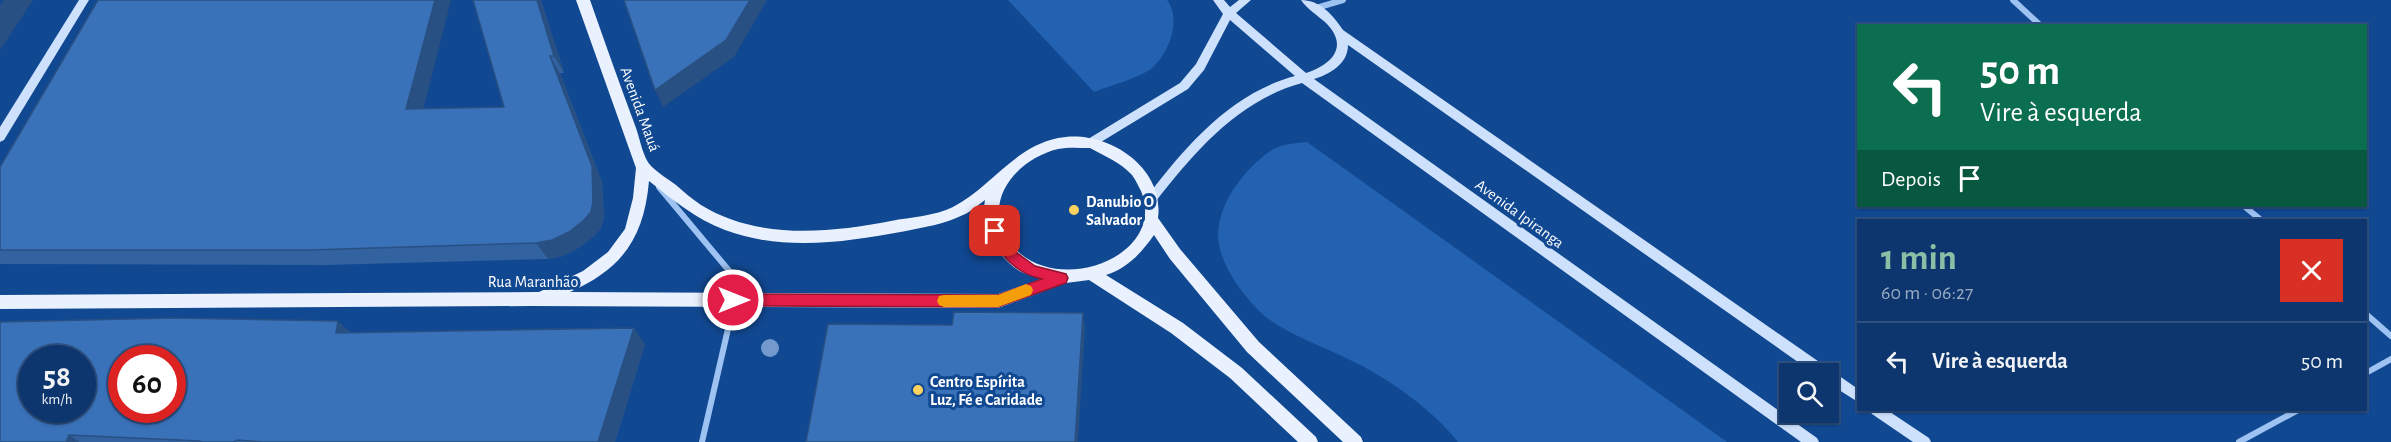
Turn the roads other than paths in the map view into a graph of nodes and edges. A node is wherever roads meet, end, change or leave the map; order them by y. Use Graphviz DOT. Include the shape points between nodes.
graph roads {
  1 [pos="84,0"];
  2 [pos="583,0"];
  3 [pos="1218,0"];
  4 [pos="1246,0"];
  5 [pos="1306,0"];
  6 [pos="1343,0"];
  7 [pos="2013,0"];
  8 [pos="1315,9"];
  9 [pos="1229,13"];
  10 [pos="2039,24"];
  11 [pos="1339,33"];
  12 [pos="1304,78"];
  13 [pos="0,137"];
  14 [pos="1092,142"];
  15 [pos="643,168"];
  16 [pos="997,183"];
  17 [pos="1152,198"];
  18 [pos="2245,207"];
  19 [pos="2260,219"];
  20 [pos="1152,221"];
  21 [pos="1094,275"];
  22 [pos="1061,278"];
  23 [pos="531,299"];
  24 [pos="733,300"];
  25 [pos="0,302"];
  26 [pos="2367,315"];
  27 [pos="2391,336"];
  28 [pos="2391,359"];
  29 [pos="1810,363"];
  30 [pos="2367,372"];
  31 [pos="1839,383"];
  32 [pos="1857,395"];
  33 [pos="1879,411"];
  34 [pos="2296,411"];
  35 [pos="702,442"];
  36 [pos="1310,442"];
  37 [pos="1355,442"];
  38 [pos="1812,442"];
  39 [pos="1924,442"];
  40 [pos="2239,442"];
  1 -- 13 [label="main road"];
  2 -- 15 [label="main road, Avenida Mauá"];
  3 -- 9 [label="main road, Avenida Ipiranga"];
  4 -- 9 [label="main road"];
  5 -- 8 [label="main road"];
  6 -- 8 [label="street"];
  7 -- 10 [label="street"];
  8 -- 11 [label="main road"];
  9 -- 12 [label="main road, Avenida Ipiranga"];
  9 -- 14 [label="main road" via="1200,67 1184,86"];
  11 -- 12 [label="main road" via="1343,45 1337,61 1323,72"];
  11 -- 29 [label="main road"];
  12 -- 17 [label="main road" via="1277,86 1221,122 1185,155"];
  12 -- 38 [label="main road, Avenida Ipiranga"];
  14 -- 16 [label="main road" via="1057,144 1013,165"];
  14 -- 17 [label="main road" via="1141,174"];
  15 -- 16 [label="main road, Avenida Mauá" via="696,209 729,225 801,238 857,234 938,218 958,211"];
  15 -- 23 [label="main road" via="637,216 626,240 610,260 592,275"];
  15 -- 24 [label="street" via="736,279"];
  16 -- 22 [label="main road" via="990,208 995,231 1008,254 1031,271"];
  17 -- 20 [label="main road"];
  18 -- 19 [label="street"];
  20 -- 21 [label="main road" via="1142,244 1121,263"];
  20 -- 37 [label="main road" via="1252,347"];
  21 -- 22 [label="main road"];
  21 -- 36 [label="main road" via="1219,360"];
  22 -- 24 [label="main road, Rua Maranhão" via="998,301"];
  23 -- 24 [label="main road, Rua Maranhão"];
  23 -- 25 [label="main road, Rua Maranhão"];
  24 -- 35 [label="street"];
  26 -- 27 [label="street"];
  28 -- 30 [label="street"];
  31 -- 32 [label="main road"];
  33 -- 39 [label="main road"];
  34 -- 40 [label="street"];
}
